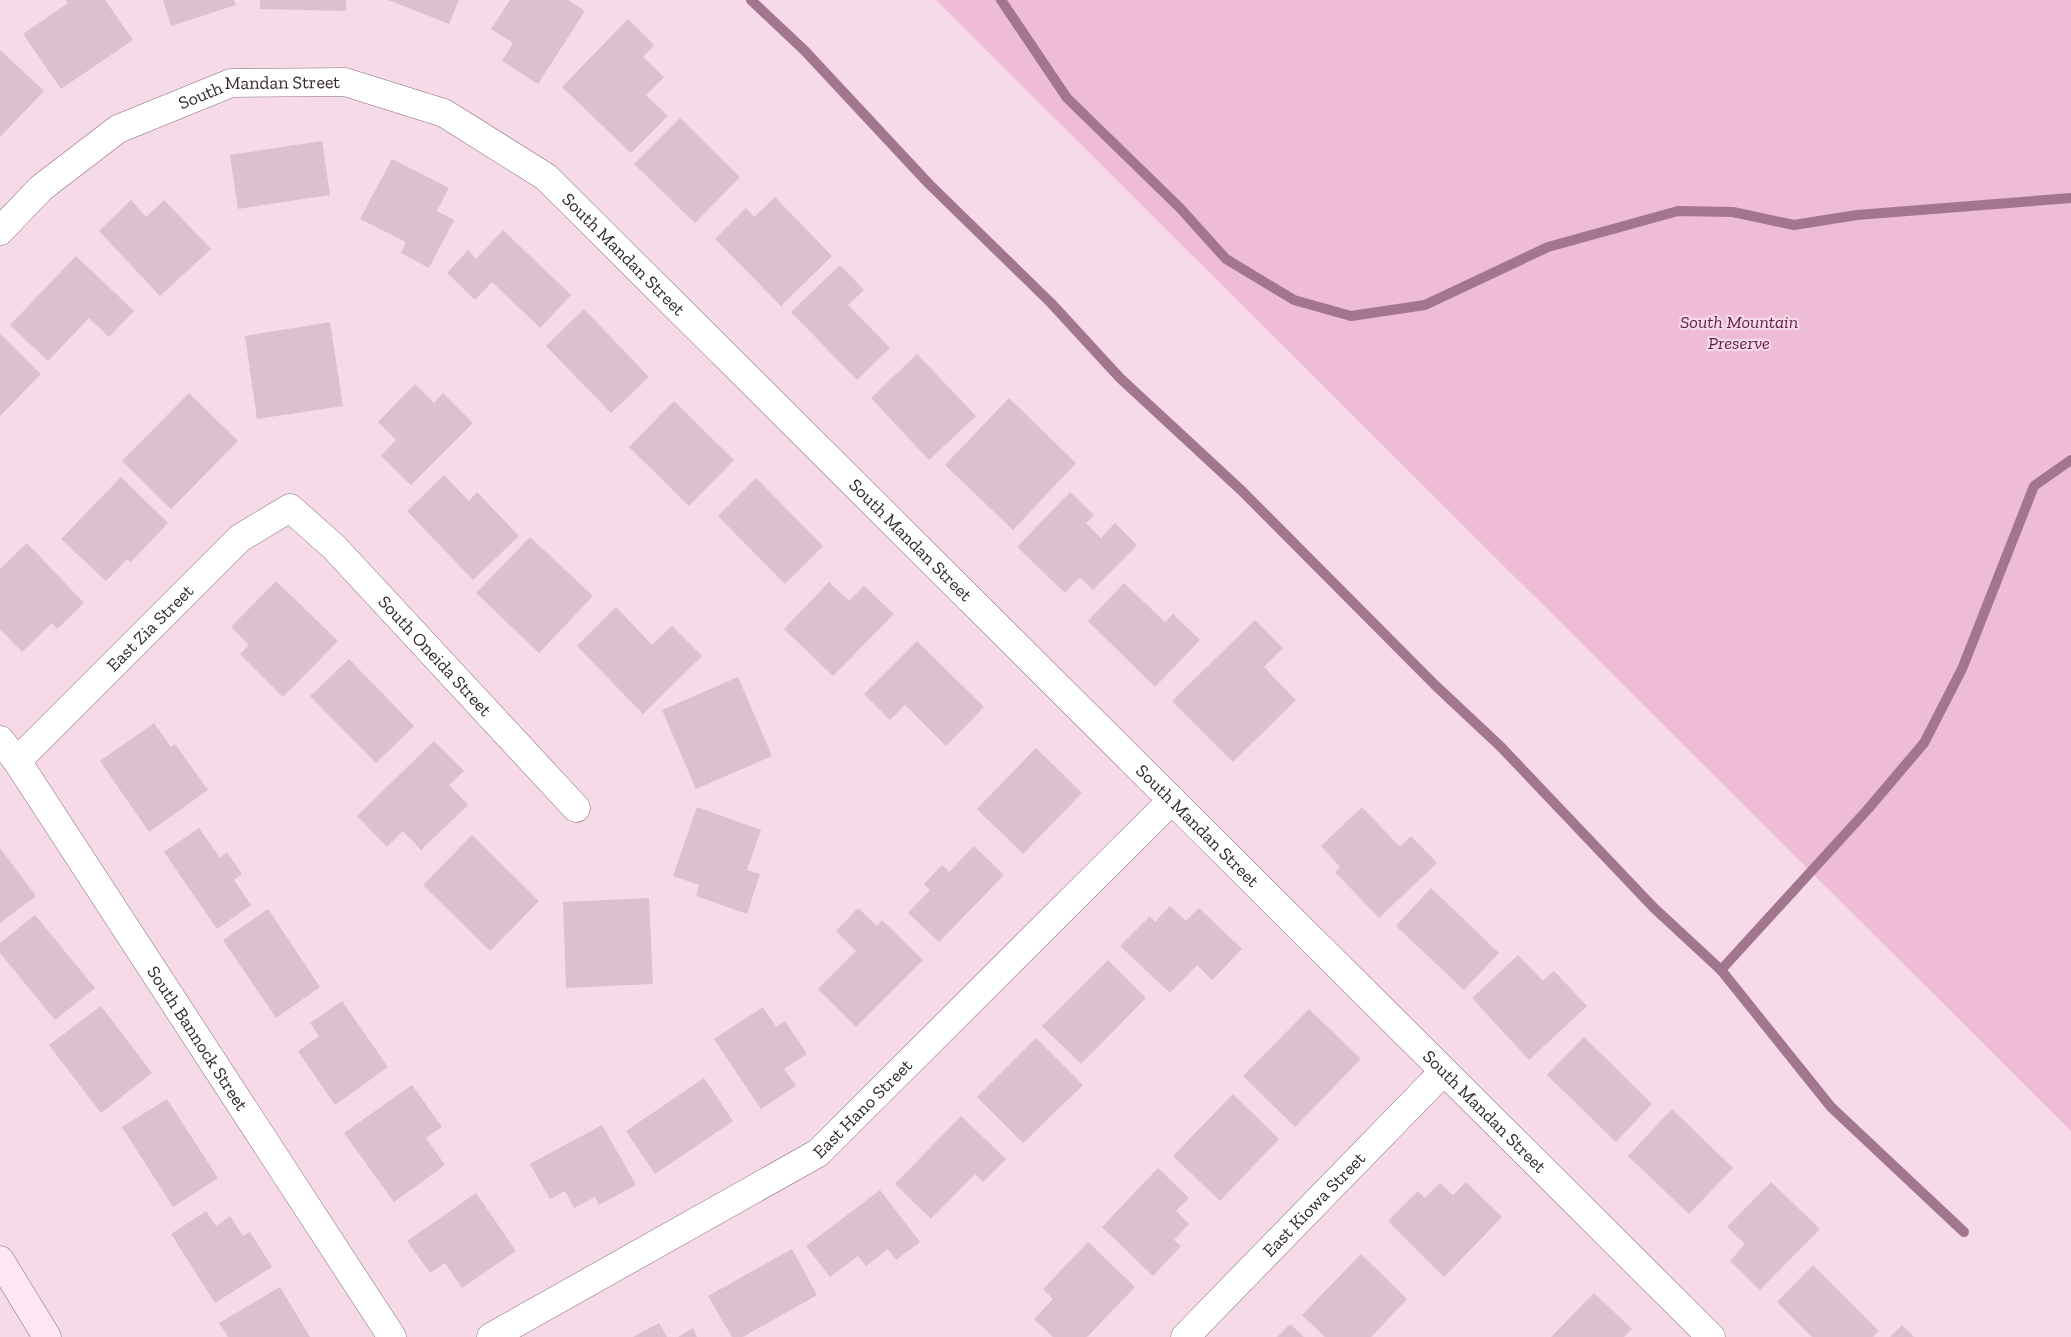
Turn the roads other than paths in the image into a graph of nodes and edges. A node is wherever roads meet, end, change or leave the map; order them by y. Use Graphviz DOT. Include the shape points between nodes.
graph roads {
  1 [pos="0,230"];
  2 [pos="290,508"];
  3 [pos="0,740"];
  4 [pos="17,761"];
  5 [pos="1172,800"];
  6 [pos="576,808"];
  7 [pos="1444,1071"];
  8 [pos="0,1260"];
  9 [pos="46,1337"];
  10 [pos="392,1337"];
  11 [pos="491,1337"];
  12 [pos="1185,1337"];
  13 [pos="1711,1337"];
  1 -- 5 [label="street, South Mandan Street" via="41,188 118,129 231,83 345,82 444,114 546,177"];
  2 -- 4 [label="street, East Zia Street" via="240,538"];
  2 -- 6 [label="street, South Oneida Street" via="334,547"];
  3 -- 4 [label="street, South Bannock Street"];
  4 -- 10 [label="street, South Bannock Street"];
  5 -- 7 [label="street, South Mandan Street"];
  5 -- 11 [label="street, East Hano Street" via="818,1153"];
  7 -- 12 [label="street, East Kiowa Street"];
  7 -- 13 [label="street, South Mandan Street"];
  8 -- 9 [label="main road"];
}
